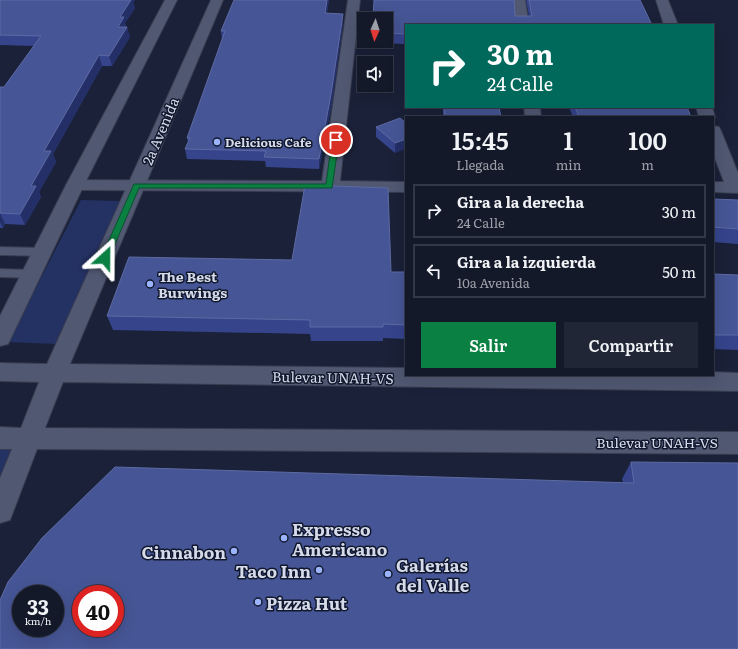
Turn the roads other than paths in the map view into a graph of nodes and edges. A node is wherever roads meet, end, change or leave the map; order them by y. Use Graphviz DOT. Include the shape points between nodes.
graph roads {
  1 [pos="172,0"];
  2 [pos="217,0"];
  3 [pos="354,0"];
  4 [pos="519,0"];
  5 [pos="662,0"];
  6 [pos="522,24"];
  7 [pos="671,24"];
  8 [pos="714,133"];
  9 [pos="75,185"];
  10 [pos="136,186"];
  11 [pos="330,187"];
  12 [pos="405,187"];
  13 [pos="714,188"];
  14 [pos="737,188"];
  15 [pos="0,250"];
  16 [pos="43,252"];
  17 [pos="0,273"];
  18 [pos="32,274"];
  19 [pos="0,338"];
  20 [pos="0,372"];
  21 [pos="55,372"];
  22 [pos="738,382"];
  23 [pos="0,438"];
  24 [pos="29,438"];
  25 [pos="738,443"];
  26 [pos="0,511"];
  1 -- 9 [label="street"];
  2 -- 10 [label="street, 2a Avenida"];
  3 -- 11 [label="street"];
  4 -- 6 [label="street"];
  5 -- 7 [label="street"];
  8 -- 14 [label="street"];
  9 -- 10 [label="street"];
  9 -- 16 [label="street"];
  10 -- 11 [label="street"];
  10 -- 21 [label="street, 2a Avenida"];
  11 -- 12 [label="street"];
  13 -- 14 [label="street"];
  15 -- 16 [label="lane"];
  16 -- 18 [label="street"];
  17 -- 18 [label="lane"];
  18 -- 19 [label="street"];
  20 -- 21 [label="street, Bulevar UNAH-VS"];
  21 -- 22 [label="street, Bulevar UNAH-VS"];
  21 -- 24 [label="street, 2a Avenida"];
  23 -- 24 [label="street, Bulevar UNAH-VS"];
  24 -- 25 [label="street, Bulevar UNAH-VS"];
  24 -- 26 [label="street, 2a Avenida"];
}
